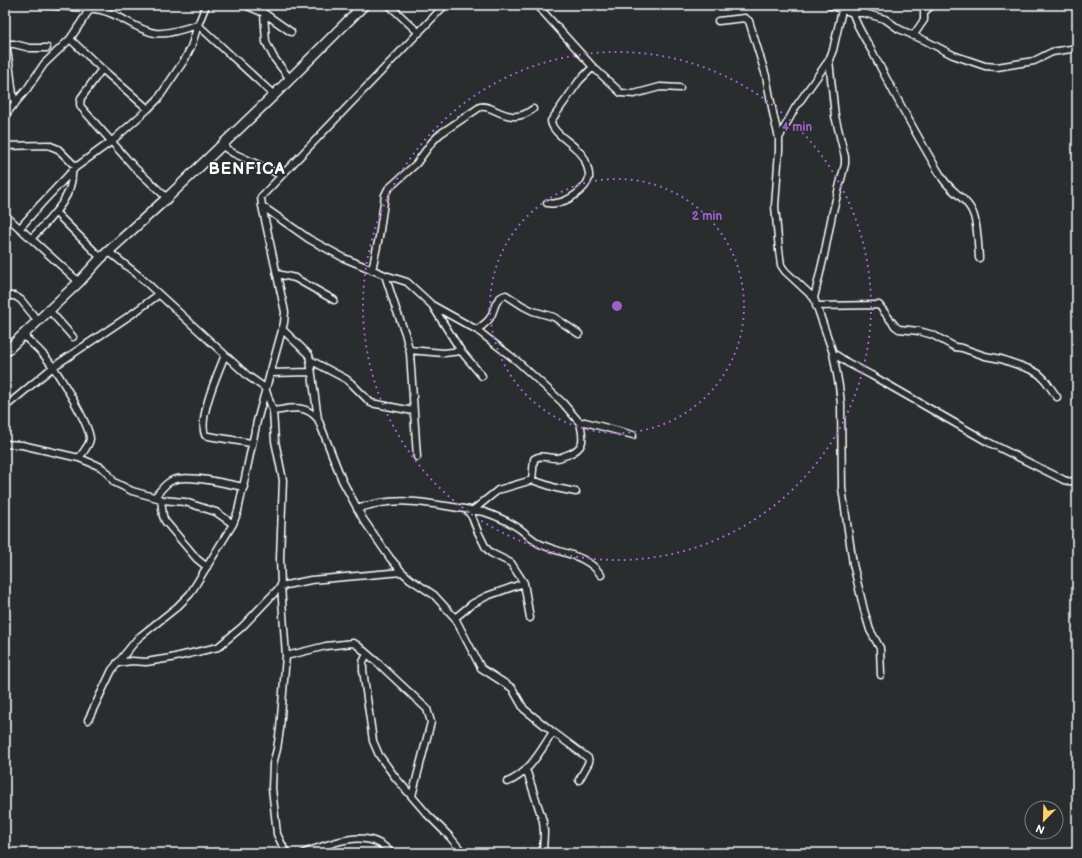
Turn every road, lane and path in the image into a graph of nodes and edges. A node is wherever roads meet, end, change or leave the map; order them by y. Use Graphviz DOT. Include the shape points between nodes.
graph roads {
  1 [pos="46,5"];
  2 [pos="206,5"];
  3 [pos="245,5"];
  4 [pos="364,5"];
  5 [pos="389,5"];
  6 [pos="445,5"];
  7 [pos="537,5"];
  8 [pos="829,5"];
  9 [pos="851,5"];
  10 [pos="932,5"];
  11 [pos="102,8"];
  12 [pos="90,9"];
  13 [pos="842,10"];
  14 [pos="264,13"];
  15 [pos="853,14"];
  16 [pos="718,21"];
  17 [pos="198,25"];
  18 [pos="291,32"];
  19 [pos="419,33"];
  20 [pos="913,36"];
  21 [pos="70,38"];
  22 [pos="5,43"];
  23 [pos="47,48"];
  24 [pos="1077,48"];
  25 [pos="829,60"];
  26 [pos="593,67"];
  27 [pos="102,69"];
  28 [pos="290,78"];
  29 [pos="5,86"];
  30 [pos="680,88"];
  31 [pos="11,92"];
  32 [pos="274,95"];
  33 [pos="15,104"];
  34 [pos="148,109"];
  35 [pos="533,109"];
  36 [pos="5,115"];
  37 [pos="779,138"];
  38 [pos="112,141"];
  39 [pos="221,145"];
  40 [pos="5,146"];
  41 [pos="74,169"];
  42 [pos="281,175"];
  43 [pos="166,198"];
  44 [pos="546,203"];
  45 [pos="262,206"];
  46 [pos="55,212"];
  47 [pos="5,215"];
  48 [pos="20,228"];
  49 [pos="32,238"];
  50 [pos="108,251"];
  51 [pos="101,258"];
  52 [pos="979,258"];
  53 [pos="372,270"];
  54 [pos="277,274"];
  55 [pos="385,275"];
  56 [pos="78,282"];
  57 [pos="158,295"];
  58 [pos="5,296"];
  59 [pos="814,298"];
  60 [pos="334,300"];
  61 [pos="432,305"];
  62 [pos="816,306"];
  63 [pos="49,310"];
  64 [pos="38,321"];
  65 [pos="282,329"];
  66 [pos="477,330"];
  67 [pos="579,334"];
  68 [pos="23,335"];
  69 [pos="73,337"];
  70 [pos="410,350"];
  71 [pos="461,351"];
  72 [pos="5,352"];
  73 [pos="833,353"];
  74 [pos="225,355"];
  75 [pos="310,360"];
  76 [pos="53,366"];
  77 [pos="311,372"];
  78 [pos="270,373"];
  79 [pos="482,376"];
  80 [pos="265,388"];
  81 [pos="1057,397"];
  82 [pos="315,401"];
  83 [pos="5,407"];
  84 [pos="303,408"];
  85 [pos="273,411"];
  86 [pos="413,411"];
  87 [pos="318,419"];
  88 [pos="580,423"];
  89 [pos="633,435"];
  90 [pos="251,442"];
  91 [pos="5,444"];
  92 [pos="417,457"];
  93 [pos="79,458"];
  94 [pos="1077,479"];
  95 [pos="532,480"];
  96 [pos="244,487"];
  97 [pos="576,492"];
  98 [pos="155,497"];
  99 [pos="162,500"];
  100 [pos="357,509"];
  101 [pos="470,510"];
  102 [pos="233,524"];
  103 [pos="207,567"];
  104 [pos="402,572"];
  105 [pos="601,575"];
  106 [pos="524,583"];
  107 [pos="281,586"];
  108 [pos="455,618"];
  109 [pos="530,618"];
  110 [pos="367,654"];
  111 [pos="286,656"];
  112 [pos="117,663"];
  113 [pos="881,675"];
  114 [pos="88,720"];
  115 [pos="553,732"];
  116 [pos="526,769"];
  117 [pos="579,780"];
  118 [pos="507,782"];
  119 [pos="412,796"];
  120 [pos="286,853"];
  121 [pos="304,853"];
  122 [pos="391,853"];
  123 [pos="463,853"];
  124 [pos="543,853"];
  1 -- 12 [label="street"];
  2 -- 17 [label="street"];
  3 -- 14 [label="street"];
  4 -- 28 [label="main road"];
  5 -- 19 [label="street"];
  6 -- 19 [label="street"];
  7 -- 26 [label="street"];
  8 -- 13 [label="street"];
  9 -- 15 [label="street"];
  10 -- 20 [label="street" via="924,12 924,20"];
  11 -- 12 [label="street"];
  11 -- 17 [label="street" via="156,33"];
  12 -- 21 [label="street"];
  13 -- 15 [label="street"];
  13 -- 25 [label="street"];
  14 -- 18 [label="street"];
  14 -- 28 [label="street" via="266,42 274,58"];
  15 -- 20 [label="street" via="864,13 880,17"];
  15 -- 52 [label="street" via="897,100 944,180 967,203 974,215"];
  16 -- 37 [label="street" via="745,18 749,21 766,76"];
  17 -- 32 [label="street"];
  17 -- 34 [label="street" via="185,58 158,99"];
  19 -- 42 [label="street"];
  20 -- 24 [label="street" via="953,55 991,67 1034,61 1052,52"];
  21 -- 27 [label="street"];
  21 -- 33 [label="street" via="44,64"];
  22 -- 23 [label="street" via="30,48"];
  22 -- 31 [label="street"];
  25 -- 37 [label="street" via="795,108"];
  25 -- 59 [label="street" via="835,116 845,164"];
  26 -- 30 [label="street" via="620,93 634,94 660,87"];
  26 -- 44 [label="street" via="579,82 552,121 553,128 582,155 589,174 588,180 583,189 573,196 557,203"];
  27 -- 34 [label="street"];
  27 -- 38 [label="street" via="81,98 80,107"];
  28 -- 32 [label="main road"];
  29 -- 31 [label="street"];
  31 -- 33 [label="street"];
  32 -- 39 [label="main road"];
  33 -- 36 [label="street"];
  34 -- 38 [label="street"];
  35 -- 53 [label="street" via="520,116 480,107 432,142 416,164 388,189 385,195"];
  37 -- 59 [label="street" via="775,206 781,265"];
  38 -- 41 [label="street"];
  38 -- 43 [label="street"];
  39 -- 42 [label="street"];
  39 -- 43 [label="main road"];
  40 -- 41 [label="street" via="48,145 58,149"];
  41 -- 46 [label="street" via="70,189"];
  41 -- 48 [label="street"];
  42 -- 45 [label="street" via="263,193"];
  43 -- 50 [label="main road"];
  45 -- 53 [label="street" via="309,238"];
  45 -- 54 [label="street"];
  46 -- 49 [label="street"];
  46 -- 51 [label="street"];
  47 -- 48 [label="street"];
  48 -- 49 [label="street"];
  49 -- 56 [label="street"];
  50 -- 51 [label="main road"];
  50 -- 57 [label="street"];
  51 -- 56 [label="main road"];
  53 -- 55 [label="street"];
  54 -- 60 [label="street" via="295,278"];
  54 -- 65 [label="street" via="285,312"];
  55 -- 61 [label="street" via="407,282"];
  55 -- 70 [label="street"];
  56 -- 63 [label="main road"];
  57 -- 74 [label="street"];
  57 -- 76 [label="street"];
  58 -- 64 [label="street" via="15,296 21,300"];
  59 -- 62 [label="street"];
  61 -- 66 [label="street"];
  61 -- 71 [label="street"];
  62 -- 73 [label="street"];
  62 -- 81 [label="street" via="879,305 899,329 933,335 955,347 1032,370 1046,380"];
  63 -- 64 [label="main road"];
  63 -- 69 [label="street"];
  64 -- 68 [label="main road"];
  65 -- 75 [label="street" via="306,352"];
  65 -- 78 [label="street"];
  66 -- 67 [label="street" via="490,318 496,302 506,295 528,308 554,317"];
  66 -- 88 [label="street" via="517,361 562,402"];
  68 -- 72 [label="main road"];
  68 -- 76 [label="street"];
  70 -- 71 [label="street" via="444,353"];
  70 -- 86 [label="street"];
  71 -- 79 [label="street"];
  73 -- 94 [label="street" via="988,442 1064,480 1069,482"];
  73 -- 113 [label="street" via="841,404 842,488 853,564 870,630 880,648"];
  74 -- 80 [label="street"];
  74 -- 90 [label="street" via="208,399 204,432 208,436"];
  75 -- 77 [label="street"];
  75 -- 86 [label="street" via="352,383 371,403"];
  76 -- 83 [label="street"];
  76 -- 93 [label="street" via="88,429 90,439"];
  77 -- 78 [label="street"];
  77 -- 82 [label="street"];
  78 -- 80 [label="street"];
  80 -- 85 [label="street"];
  80 -- 90 [label="street"];
  82 -- 84 [label="street"];
  82 -- 87 [label="street"];
  84 -- 85 [label="street"];
  84 -- 87 [label="street"];
  85 -- 107 [label="street" via="275,441 283,480"];
  86 -- 92 [label="street"];
  87 -- 100 [label="street" via="342,480"];
  88 -- 89 [label="street" via="585,422"];
  88 -- 95 [label="street" via="582,446 576,452 558,458 545,456 534,459"];
  90 -- 96 [label="street"];
  91 -- 93 [label="street" via="22,445"];
  93 -- 98 [label="street" via="101,467 108,472 114,482 132,491"];
  95 -- 97 [label="street"];
  95 -- 101 [label="street" via="498,490"];
  96 -- 98 [label="street" via="193,479 174,479"];
  96 -- 102 [label="street"];
  98 -- 99 [label="street"];
  99 -- 102 [label="street" via="185,502 216,512"];
  99 -- 103 [label="street" via="165,521"];
  100 -- 101 [label="street" via="381,502 407,500"];
  100 -- 104 [label="street"];
  101 -- 105 [label="street" via="493,515 516,526 537,542 582,558"];
  101 -- 106 [label="street" via="486,548 511,564"];
  102 -- 103 [label="street"];
  103 -- 112 [label="street" via="190,594 138,638"];
  104 -- 107 [label="street" via="311,580"];
  104 -- 108 [label="street" via="434,595"];
  106 -- 108 [label="street" via="487,596"];
  106 -- 109 [label="street"];
  107 -- 111 [label="street"];
  107 -- 112 [label="street" via="242,627 218,647 146,662"];
  108 -- 115 [label="street" via="481,668 512,688 524,709"];
  110 -- 111 [label="street" via="357,645 347,643"];
  110 -- 119 [label="street" via="363,670 373,741 379,755"];
  110 -- 119 [label="street" via="427,709 431,717 432,722"];
  111 -- 120 [label="street" via="272,788 277,834"];
  112 -- 114 [label="street"];
  115 -- 116 [label="street"];
  115 -- 117 [label="street" via="588,758 589,762"];
  116 -- 118 [label="street"];
  116 -- 124 [label="street" via="543,821"];
  119 -- 123 [label="street"];
  121 -- 122 [label="street" via="349,839 375,840 385,845"];
}
